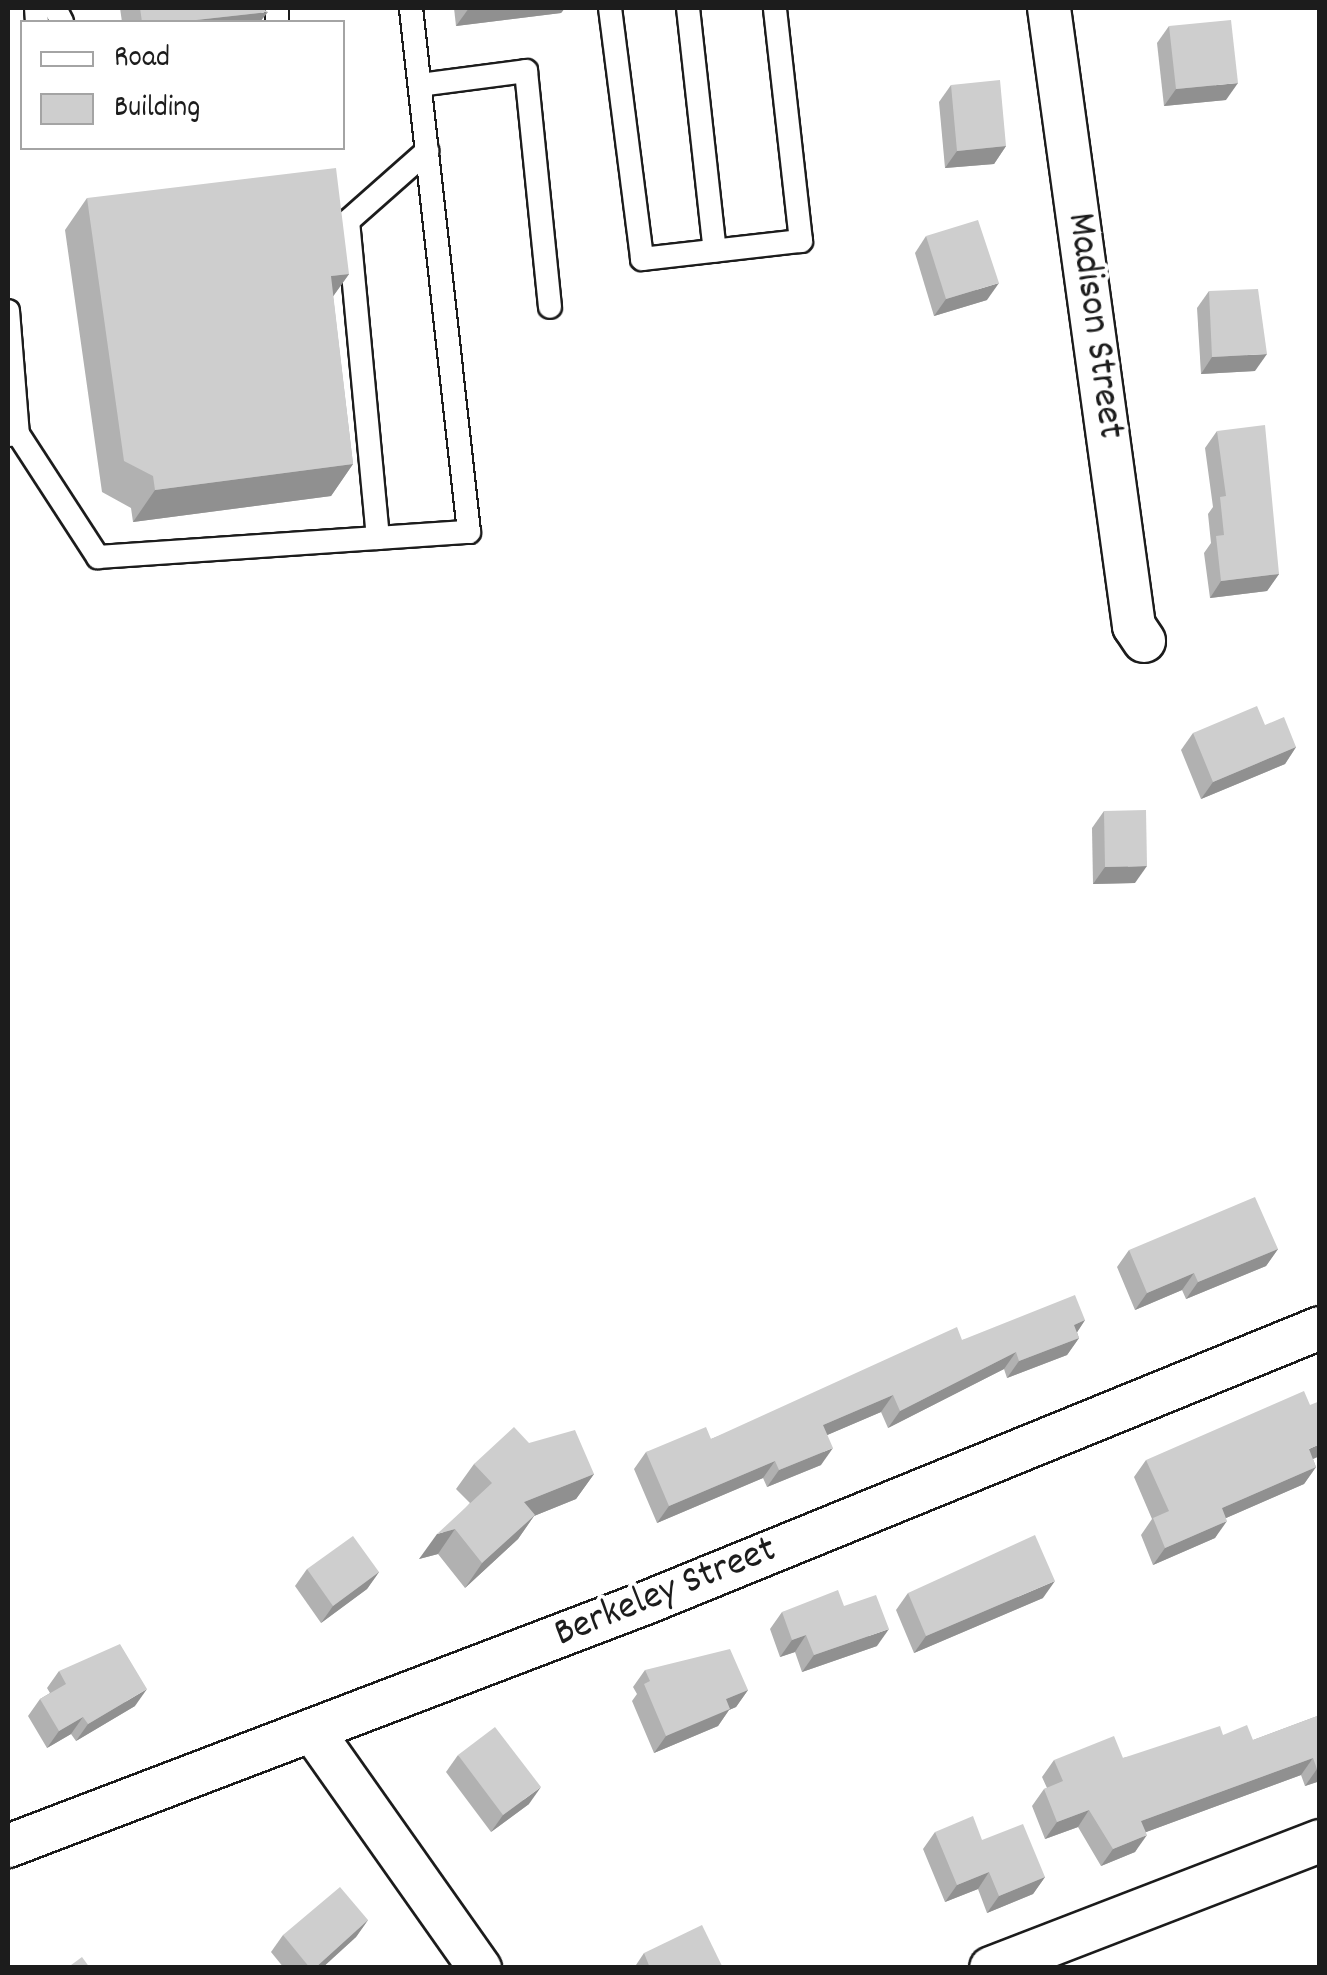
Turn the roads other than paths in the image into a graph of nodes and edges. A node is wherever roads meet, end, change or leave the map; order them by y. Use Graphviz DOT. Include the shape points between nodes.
graph roads {
  1 [pos="411,8"];
  2 [pos="610,8"];
  3 [pos="688,8"];
  4 [pos="775,8"];
  5 [pos="1049,8"];
  6 [pos="420,85"];
  7 [pos="427,151"];
  8 [pos="715,251"];
  9 [pos="550,307"];
  10 [pos="8,312"];
  11 [pos="13,435"];
  12 [pos="378,538"];
  13 [pos="1144,641"];
  14 [pos="1320,1328"];
  15 [pos="314,1733"];
  16 [pos="1320,1841"];
  17 [pos="8,1846"];
  18 [pos="480,1968"];
  19 [pos="991,1968"];
  1 -- 6 [label="lane"];
  2 -- 8 [label="lane" via="642,259"];
  3 -- 8 [label="lane"];
  4 -- 8 [label="lane" via="801,241"];
  5 -- 13 [label="street, Madison Street" via="1134,626"];
  6 -- 7 [label="lane"];
  6 -- 9 [label="lane" via="526,71"];
  7 -- 12 [label="lane" via="348,221"];
  7 -- 12 [label="lane" via="469,532"];
  10 -- 11 [label="lane"];
  11 -- 12 [label="lane" via="98,557"];
  14 -- 15 [label="street, Berkeley Street"];
  15 -- 17 [label="street, Berkeley Street"];
  15 -- 18 [label="street"];
  16 -- 19 [label="street"];
}
